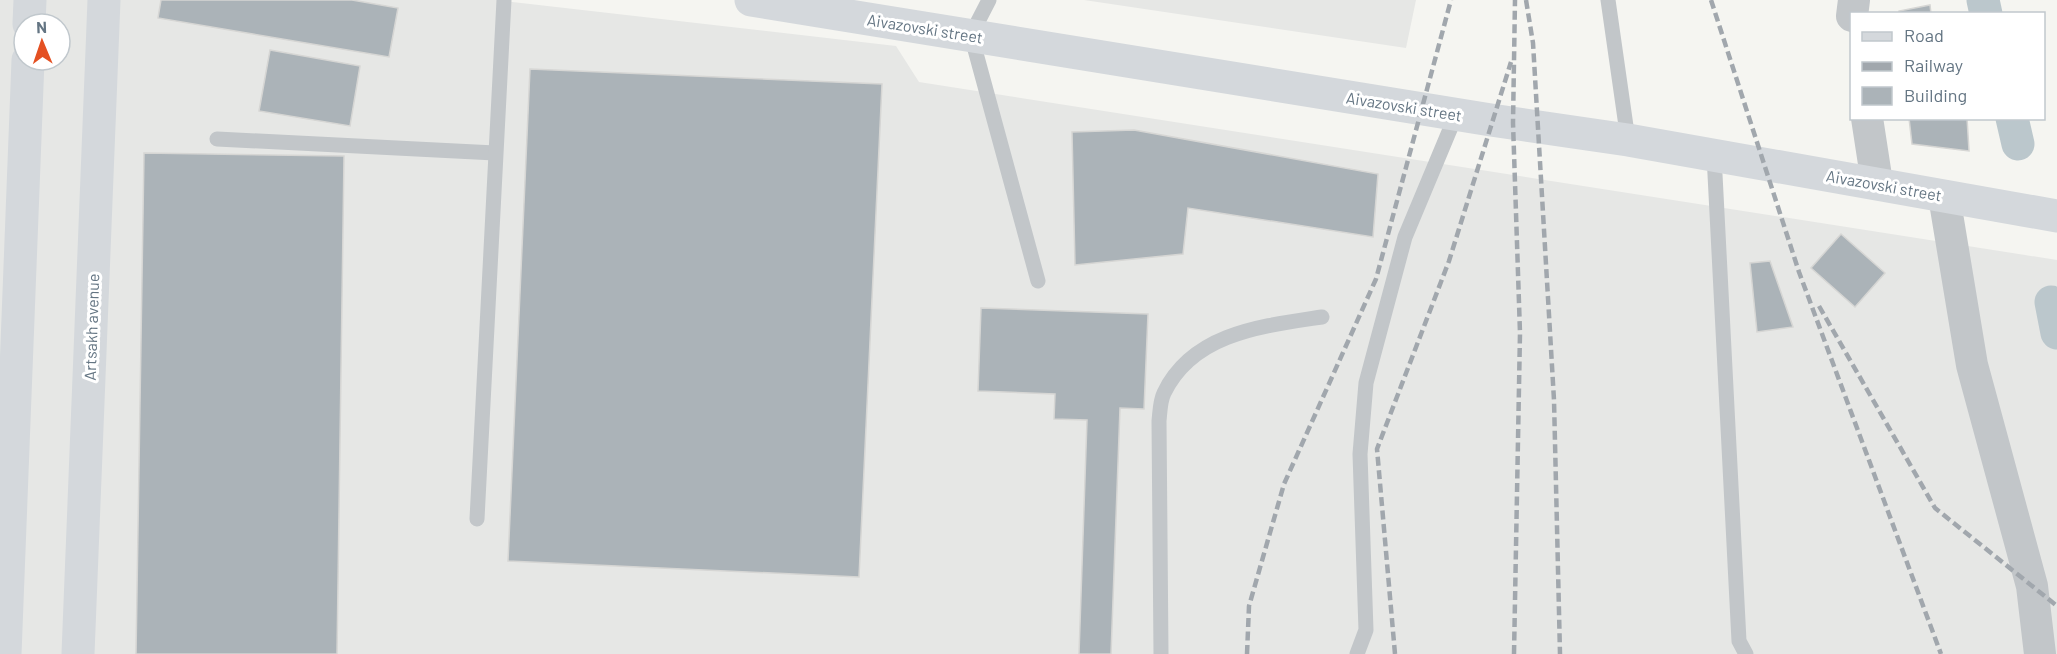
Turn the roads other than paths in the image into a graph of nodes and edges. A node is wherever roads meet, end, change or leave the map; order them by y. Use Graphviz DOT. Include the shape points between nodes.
graph roads {
  1 [pos="104,0"];
  2 [pos="504,0"];
  3 [pos="751,0"];
  4 [pos="989,0"];
  5 [pos="1608,0"];
  6 [pos="971,35"];
  7 [pos="28,72"];
  8 [pos="1456,115"];
  9 [pos="1867,120"];
  10 [pos="217,139"];
  11 [pos="1628,140"];
  12 [pos="495,153"];
  13 [pos="1714,155"];
  14 [pos="1877,183"];
  15 [pos="1944,196"];
  16 [pos="2057,216"];
  17 [pos="1038,281"];
  18 [pos="1322,317"];
  19 [pos="477,519"];
  20 [pos="5,654"];
  21 [pos="78,654"];
  22 [pos="1161,654"];
  23 [pos="1357,654"];
  24 [pos="1746,654"];
  25 [pos="2040,654"];
  1 -- 21 [label="main road, Artsakh avenue"];
  2 -- 12 [label="lane"];
  3 -- 6 [label="main road, Aivazovski street"];
  4 -- 6 [label="lane"];
  5 -- 11 [label="lane"];
  6 -- 8 [label="main road, Aivazovski street"];
  6 -- 17 [label="lane"];
  7 -- 20 [label="main road"];
  8 -- 11 [label="main road, Aivazovski street"];
  8 -- 23 [label="lane" via="1405,237 1366,383 1360,454 1366,630"];
  9 -- 14 [label="street"];
  10 -- 12 [label="lane"];
  11 -- 13 [label="main road, Aivazovski street"];
  12 -- 19 [label="lane"];
  13 -- 14 [label="main road, Aivazovski street"];
  13 -- 24 [label="lane" via="1739,641"];
  14 -- 15 [label="main road, Aivazovski street"];
  15 -- 16 [label="main road, Aivazovski street"];
  15 -- 25 [label="street" via="1972,365 2032,586"];
  18 -- 22 [label="lane" via="1271,324 1214,342 1183,364 1163,395 1159,421"];
}
